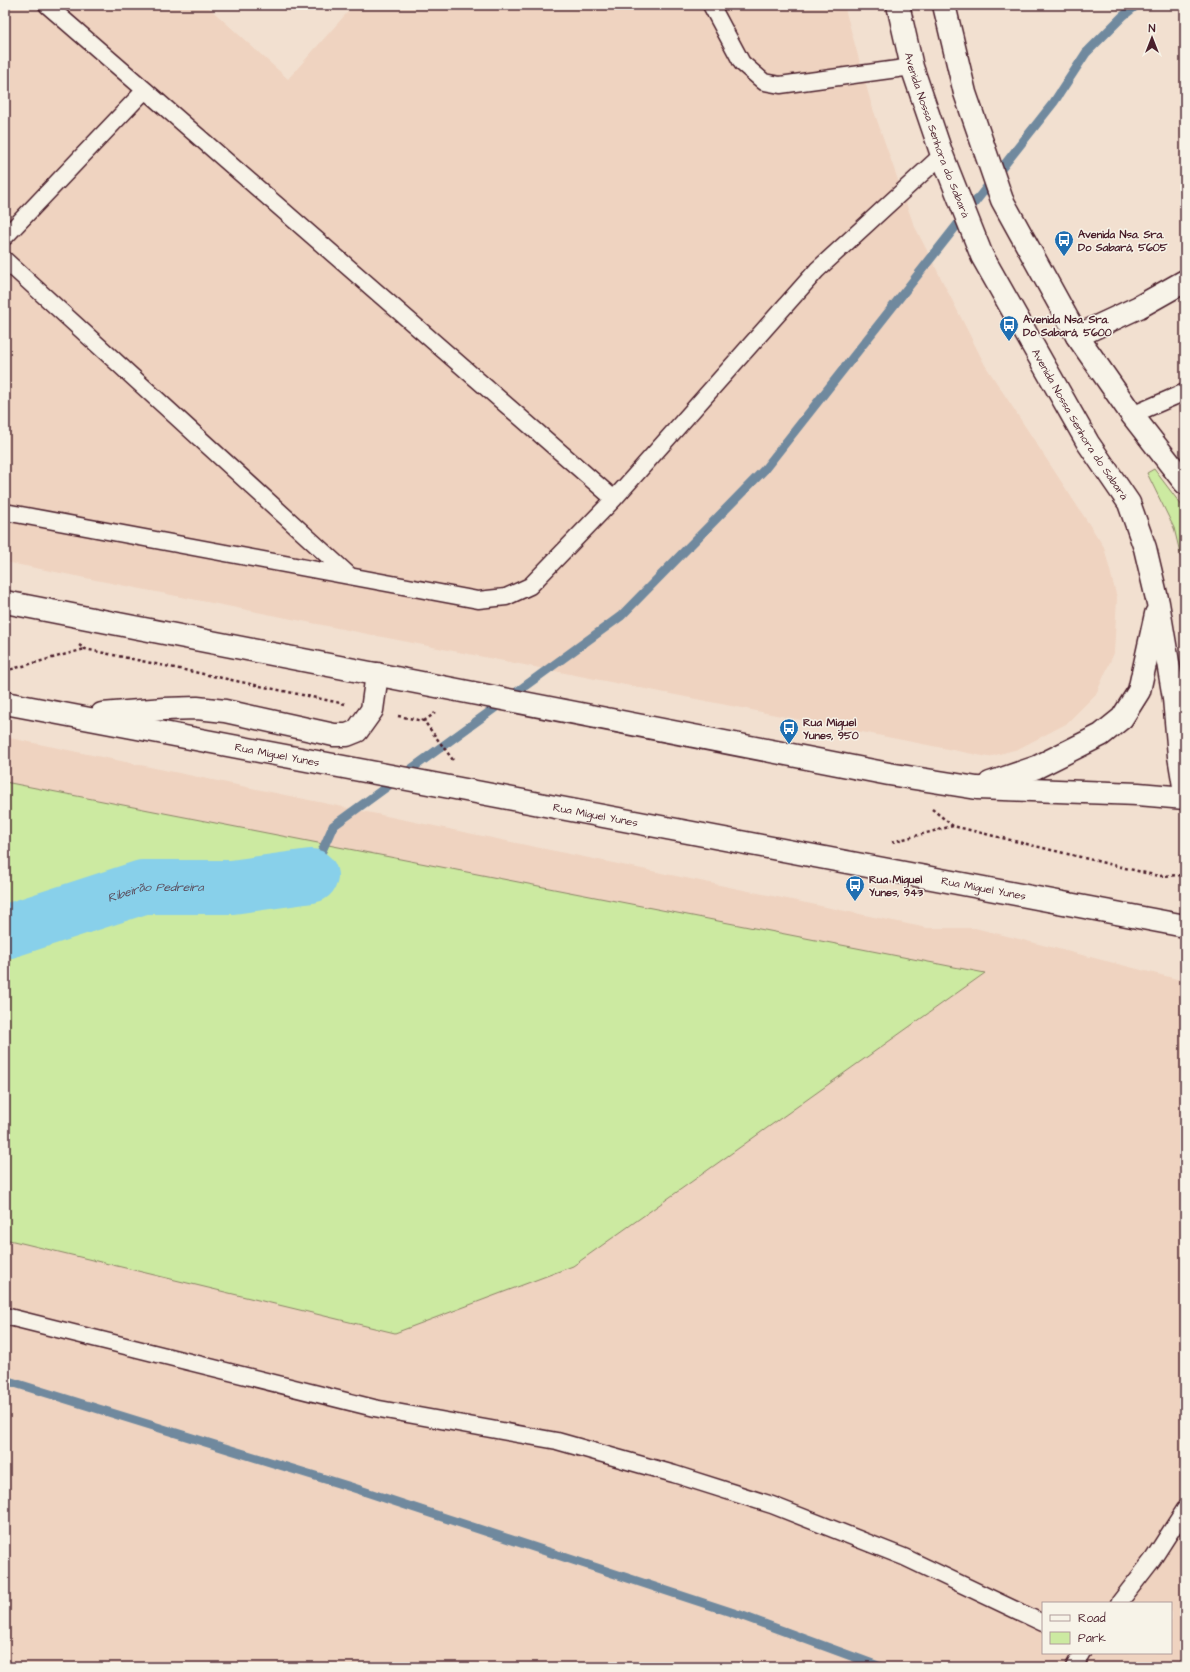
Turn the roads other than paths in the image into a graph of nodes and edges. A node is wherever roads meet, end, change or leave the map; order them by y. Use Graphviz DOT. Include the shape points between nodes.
graph roads {
  1 [pos="47,5"];
  2 [pos="711,5"];
  3 [pos="898,5"];
  4 [pos="944,5"];
  5 [pos="912,67"];
  6 [pos="145,90"];
  7 [pos="942,155"];
  8 [pos="5,236"];
  9 [pos="5,260"];
  10 [pos="1185,281"];
  11 [pos="1077,336"];
  12 [pos="1185,392"];
  13 [pos="1132,415"];
  14 [pos="1185,483"];
  15 [pos="614,499"];
  16 [pos="5,512"];
  17 [pos="350,576"];
  18 [pos="5,602"];
  19 [pos="1158,603"];
  20 [pos="377,674"];
  21 [pos="5,703"];
  22 [pos="73,716"];
  23 [pos="977,788"];
  24 [pos="1185,792"];
  25 [pos="1185,798"];
  26 [pos="1185,926"];
  27 [pos="5,1316"];
  28 [pos="1185,1509"];
  29 [pos="1120,1602"];
  30 [pos="1042,1622"];
  31 [pos="1081,1654"];
  32 [pos="1074,1667"];
  1 -- 6 [label="lane"];
  2 -- 5 [label="lane" via="742,63 764,82 780,85"];
  3 -- 5 [label="main road, Avenida Nossa Senhora do Sabará"];
  4 -- 11 [label="main road" via="965,93 1002,200"];
  5 -- 7 [label="main road, Avenida Nossa Senhora do Sabará"];
  6 -- 8 [label="lane"];
  6 -- 15 [label="lane"];
  7 -- 15 [label="lane" via="817,270"];
  7 -- 19 [label="main road, Avenida Nossa Senhora do Sabará" via="982,256 1088,443 1129,503 1145,548"];
  9 -- 17 [label="lane"];
  10 -- 11 [label="main road" via="1139,307"];
  11 -- 13 [label="main road"];
  12 -- 13 [label="lane"];
  13 -- 14 [label="main road"];
  15 -- 17 [label="lane" via="530,586 506,597 478,600"];
  16 -- 17 [label="lane"];
  18 -- 20 [label="main road"];
  19 -- 23 [label="main road" via="1139,690 1122,718 1101,735 1037,767"];
  19 -- 24 [label="main road, Avenida Nossa Senhora do Sabará" via="1174,698"];
  20 -- 22 [label="main road" via="372,710 357,731 347,735 334,735 197,708"];
  20 -- 23 [label="main road" via="889,774"];
  21 -- 22 [label="main road, Rua Miguel Yunes"];
  22 -- 26 [label="main road, Rua Miguel Yunes"];
  23 -- 25 [label="main road"];
  27 -- 30 [label="lane" via="374,1408 557,1441 674,1474 772,1505 904,1557"];
  28 -- 29 [label="lane" via="1153,1559"];
  31 -- 32 [label="lane"];
}
